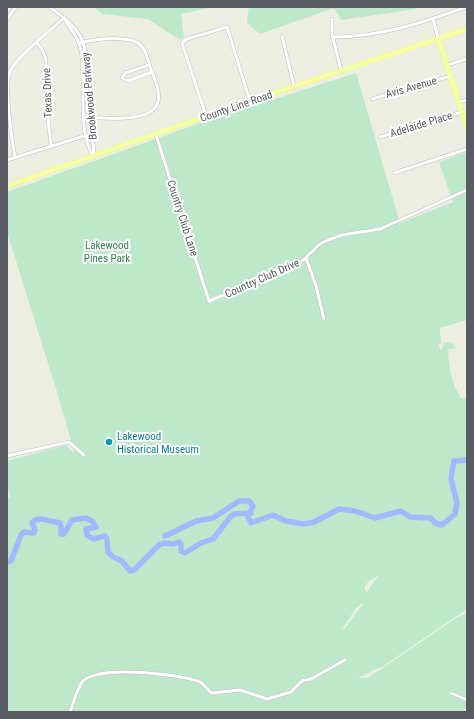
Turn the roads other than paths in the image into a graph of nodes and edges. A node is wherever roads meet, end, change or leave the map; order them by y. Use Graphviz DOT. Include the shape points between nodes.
graph roads {
  1 [pos="16,7"];
  2 [pos="50,7"];
  3 [pos="466,7"];
  4 [pos="64,18"];
  5 [pos="7,19"];
  6 [pos="332,19"];
  7 [pos="433,19"];
  8 [pos="229,23"];
  9 [pos="227,27"];
  10 [pos="467,29"];
  11 [pos="282,36"];
  12 [pos="333,37"];
  13 [pos="438,38"];
  14 [pos="81,42"];
  15 [pos="37,43"];
  16 [pos="467,59"];
  17 [pos="149,65"];
  18 [pos="447,65"];
  19 [pos="341,70"];
  20 [pos="152,72"];
  21 [pos="451,76"];
  22 [pos="294,86"];
  23 [pos="372,99"];
  24 [pos="250,100"];
  25 [pos="467,100"];
  26 [pos="459,102"];
  27 [pos="462,112"];
  28 [pos="206,116"];
  29 [pos="84,117"];
  30 [pos="89,117"];
  31 [pos="467,128"];
  32 [pos="91,134"];
  33 [pos="86,135"];
  34 [pos="156,135"];
  35 [pos="380,137"];
  36 [pos="51,145"];
  37 [pos="467,150"];
  38 [pos="15,157"];
  39 [pos="94,157"];
  40 [pos="7,160"];
  41 [pos="394,173"];
  42 [pos="7,186"];
  43 [pos="467,190"];
  44 [pos="306,258"];
  45 [pos="209,301"];
  46 [pos="324,319"];
  47 [pos="84,455"];
  48 [pos="7,456"];
  49 [pos="345,660"];
  50 [pos="451,693"];
  51 [pos="467,700"];
  52 [pos="70,712"];
  1 -- 5 [label="street"];
  2 -- 4 [label="street, Brookwood Parkway"];
  3 -- 7 [label="street"];
  4 -- 14 [label="street, Brookwood Parkway" via="76,28"];
  4 -- 15 [label="street"];
  6 -- 12 [label="street"];
  7 -- 12 [label="street" via="383,34"];
  7 -- 13 [label="street"];
  8 -- 9 [label="street"];
  9 -- 24 [label="street"];
  9 -- 28 [label="street" via="187,39 182,43"];
  10 -- 13 [label="main road, County Line Road"];
  11 -- 22 [label="street"];
  12 -- 19 [label="street"];
  13 -- 18 [label="main road"];
  13 -- 19 [label="main road, County Line Road"];
  14 -- 17 [label="street" via="102,39 133,41 142,47"];
  14 -- 29 [label="street, Brookwood Parkway"];
  14 -- 30 [label="street, Brookwood Parkway" via="87,59"];
  15 -- 36 [label="street, Texas Drive" via="46,60 46,102"];
  15 -- 38 [label="street" via="16,62 9,73 11,138"];
  16 -- 18 [label="street"];
  17 -- 20 [label="street"];
  17 -- 20 [label="street" via="125,74 122,78 128,81"];
  18 -- 21 [label="main road"];
  19 -- 22 [label="main road, County Line Road"];
  20 -- 30 [label="street" via="159,96 153,109 126,119"];
  21 -- 23 [label="street, Avis Avenue"];
  21 -- 26 [label="main road"];
  22 -- 24 [label="main road, County Line Road"];
  24 -- 28 [label="main road, County Line Road"];
  25 -- 26 [label="street"];
  26 -- 27 [label="main road"];
  27 -- 31 [label="main road"];
  27 -- 35 [label="street, Adelaide Place"];
  28 -- 34 [label="main road, County Line Road"];
  29 -- 30 [label="street"];
  29 -- 33 [label="street, Brookwood Parkway"];
  30 -- 32 [label="street, Brookwood Parkway"];
  32 -- 33 [label="street"];
  32 -- 39 [label="street, Brookwood Parkway"];
  33 -- 36 [label="street"];
  33 -- 39 [label="street, Brookwood Parkway" via="89,151"];
  34 -- 39 [label="main road, County Line Road"];
  34 -- 45 [label="street, Country Club Lane"];
  36 -- 38 [label="street"];
  37 -- 41 [label="street"];
  38 -- 40 [label="street"];
  39 -- 42 [label="main road, County Line Road"];
  43 -- 44 [label="street, Country Club Drive" via="380,229 328,240"];
  44 -- 45 [label="street, Country Club Drive" via="299,264"];
  44 -- 46 [label="street"];
  47 -- 48 [label="street" via="69,442"];
  49 -- 52 [label="street" via="302,682 291,692 265,699 240,690 212,693 199,682 158,673 105,672 80,684"];
  50 -- 51 [label="street"];
}
